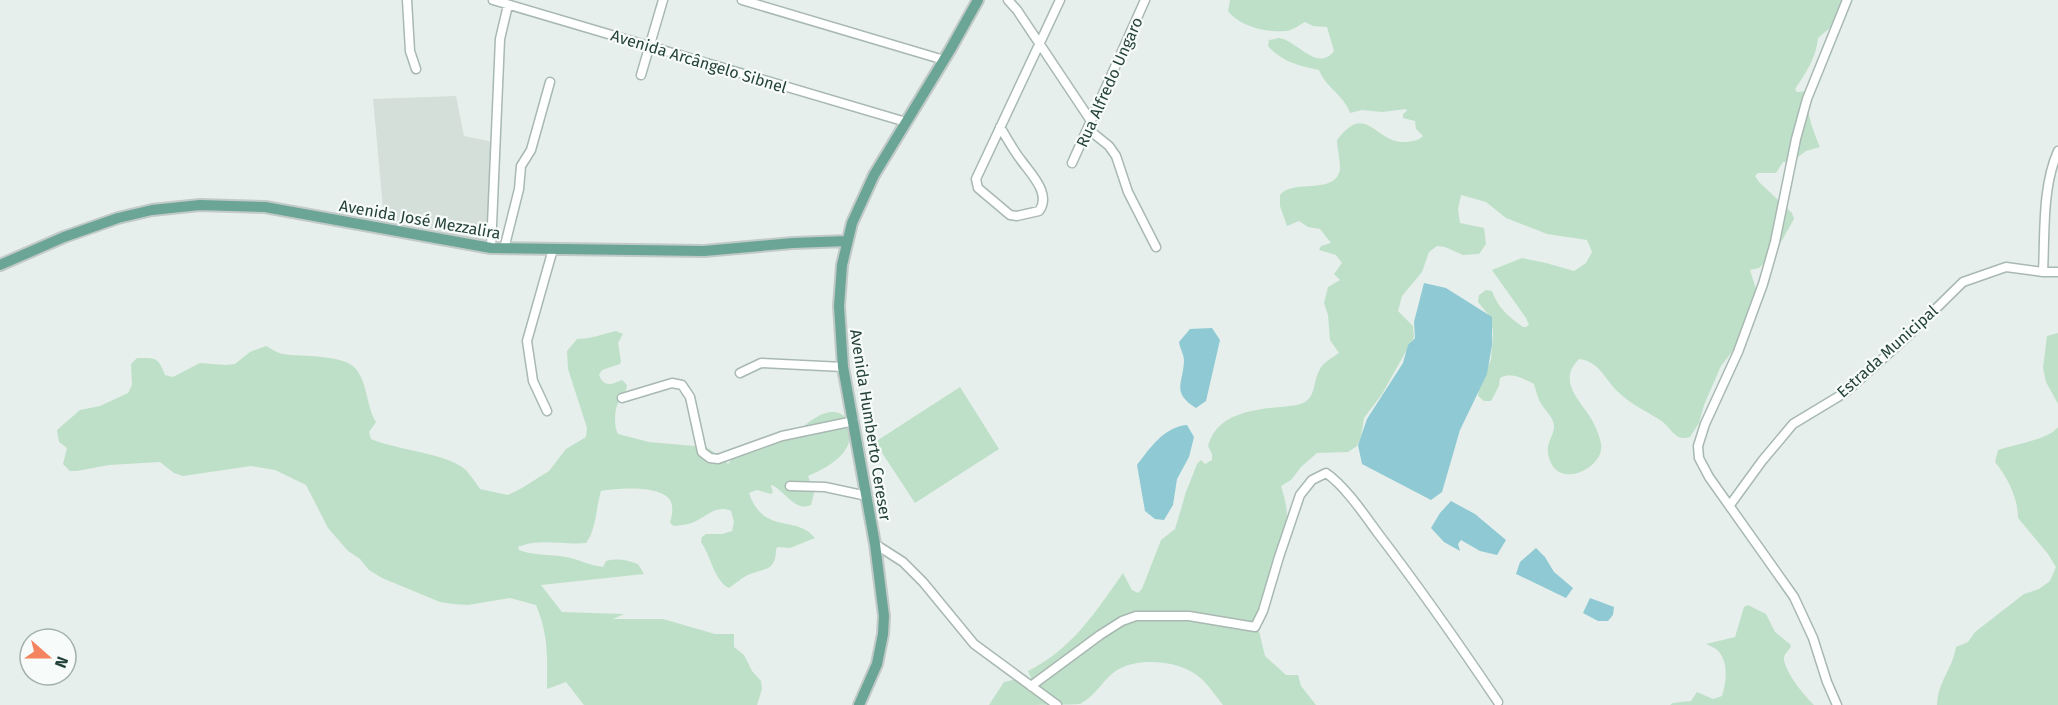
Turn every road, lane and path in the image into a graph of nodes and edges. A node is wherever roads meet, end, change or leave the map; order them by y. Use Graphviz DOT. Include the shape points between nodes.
graph roads {
  1 [pos="407,0"];
  2 [pos="493,0"];
  3 [pos="663,0"];
  4 [pos="742,0"];
  5 [pos="978,0"];
  6 [pos="1008,0"];
  7 [pos="1060,0"];
  8 [pos="1145,0"];
  9 [pos="1847,0"];
  10 [pos="508,5"];
  11 [pos="1039,43"];
  12 [pos="650,46"];
  13 [pos="944,60"];
  14 [pos="416,69"];
  15 [pos="641,75"];
  16 [pos="550,82"];
  17 [pos="906,122"];
  18 [pos="1089,125"];
  19 [pos="1000,127"];
  20 [pos="2058,151"];
  21 [pos="1072,163"];
  22 [pos="847,241"];
  23 [pos="1156,247"];
  24 [pos="491,248"];
  25 [pos="504,249"];
  26 [pos="553,249"];
  27 [pos="0,265"];
  28 [pos="2043,272"];
  29 [pos="2058,272"];
  30 [pos="843,368"];
  31 [pos="740,373"];
  32 [pos="622,398"];
  33 [pos="547,411"];
  34 [pos="854,420"];
  35 [pos="790,486"];
  36 [pos="867,496"];
  37 [pos="1730,505"];
  38 [pos="875,544"];
  39 [pos="1031,686"];
  40 [pos="1498,702"];
  41 [pos="860,704"];
  42 [pos="1057,705"];
  43 [pos="1837,705"];
  1 -- 14 [label="street" via="410,51"];
  2 -- 10 [label="street, Avenida Arcângelo Sibnel"];
  3 -- 12 [label="street"];
  4 -- 13 [label="street"];
  5 -- 13 [label="main road, Avenida Humberto Cereser"];
  6 -- 11 [label="street"];
  7 -- 11 [label="street"];
  8 -- 18 [label="street, Rua Alfredo Ungaro"];
  9 -- 37 [label="street" via="1807,99 1763,284 1698,446 1699,458 1709,477"];
  10 -- 12 [label="street, Avenida Arcângelo Sibnel"];
  10 -- 24 [label="street" via="500,39"];
  11 -- 18 [label="street"];
  11 -- 19 [label="street"];
  12 -- 15 [label="street"];
  12 -- 17 [label="street, Avenida Arcângelo Sibnel"];
  13 -- 17 [label="main road, Avenida Humberto Cereser"];
  16 -- 25 [label="street" via="531,150 520,166 519,189"];
  17 -- 22 [label="main road, Avenida Humberto Cereser" via="863,197"];
  18 -- 21 [label="street, Rua Alfredo Ungaro"];
  18 -- 23 [label="street" via="1116,156 1128,192"];
  19 -- 19 [label="street" via="976,186 1010,215 1039,211 1043,201 1036,179"];
  20 -- 28 [label="street" via="2052,163 2047,203"];
  22 -- 26 [label="main road, Avenida José Mezzalira" via="704,251"];
  22 -- 30 [label="main road, Avenida Humberto Cereser" via="839,306"];
  24 -- 25 [label="main road, Avenida José Mezzalira"];
  24 -- 27 [label="main road, Avenida José Mezzalira" via="265,207 200,205 118,218"];
  25 -- 26 [label="main road, Avenida José Mezzalira"];
  26 -- 33 [label="street" via="527,341 533,381"];
  28 -- 29 [label="street, Estrada Municipal"];
  28 -- 37 [label="street, Estrada Municipal" via="2006,267 1963,282 1846,392 1793,424"];
  30 -- 31 [label="street" via="761,363"];
  30 -- 34 [label="main road, Avenida Humberto Cereser"];
  32 -- 34 [label="street" via="672,383 682,385 690,397 702,452 718,459 782,436"];
  34 -- 36 [label="main road, Avenida Humberto Cereser"];
  35 -- 36 [label="street" via="825,487"];
  36 -- 38 [label="main road, Avenida Humberto Cereser"];
  37 -- 43 [label="street" via="1794,597"];
  38 -- 39 [label="street" via="903,562 923,582 974,644"];
  38 -- 41 [label="main road, Avenida Humberto Cereser" via="883,595 883,634 877,664"];
  39 -- 40 [label="street" via="1100,634 1137,616 1189,616 1255,627 1300,495 1312,480 1326,473 1361,510"];
  39 -- 42 [label="street"];
}
